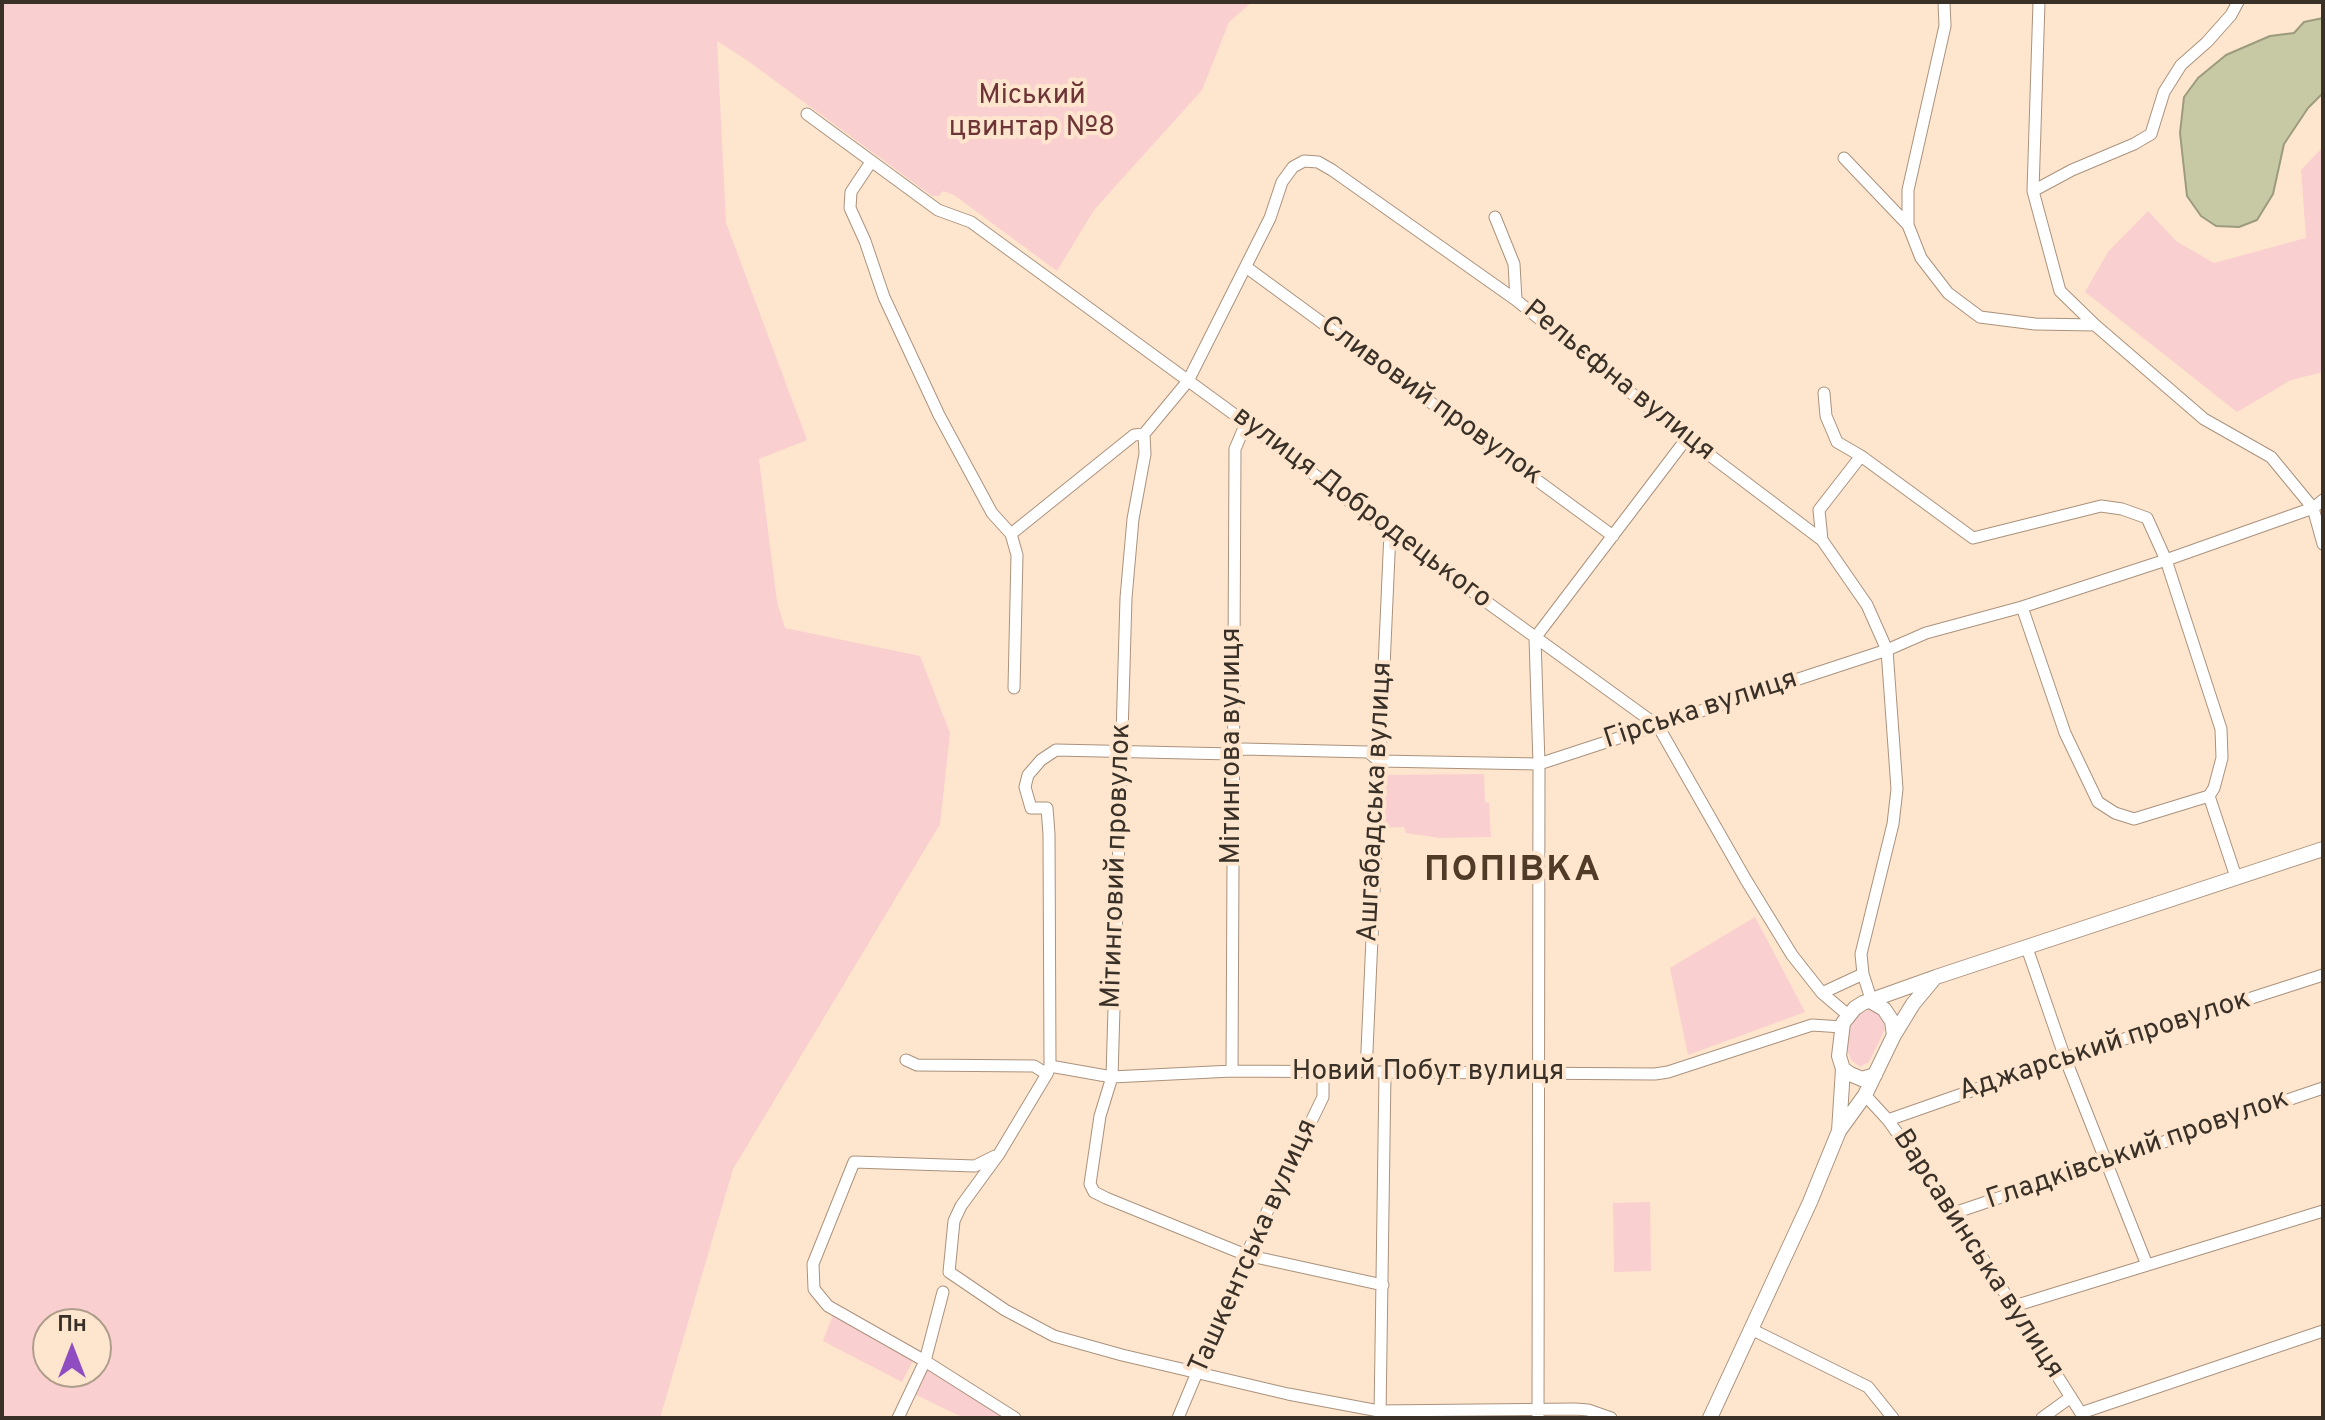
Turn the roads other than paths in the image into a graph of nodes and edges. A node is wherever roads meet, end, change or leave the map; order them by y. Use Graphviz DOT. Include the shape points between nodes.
graph roads {
  1 [pos="1944,2"];
  2 [pos="2039,2"];
  3 [pos="2238,2"];
  4 [pos="807,114"];
  5 [pos="1844,158"];
  6 [pos="871,162"];
  7 [pos="2033,191"];
  8 [pos="1495,217"];
  9 [pos="1908,225"];
  10 [pos="1246,267"];
  11 [pos="1516,300"];
  12 [pos="2095,325"];
  13 [pos="1188,381"];
  14 [pos="1824,393"];
  15 [pos="1246,423"];
  16 [pos="1144,434"];
  17 [pos="1687,438"];
  18 [pos="1861,456"];
  19 [pos="2318,504"];
  20 [pos="1390,532"];
  21 [pos="1011,534"];
  22 [pos="1613,536"];
  23 [pos="1822,540"];
  24 [pos="2323,544"];
  25 [pos="2166,560"];
  26 [pos="2022,607"];
  27 [pos="1535,638"];
  28 [pos="1887,650"];
  29 [pos="1014,688"];
  30 [pos="1658,726"];
  31 [pos="1120,752"];
  32 [pos="1232,754"];
  33 [pos="1379,761"];
  34 [pos="1539,764"];
  35 [pos="2209,796"];
  36 [pos="2323,849"];
  37 [pos="2236,877"];
  38 [pos="2027,948"];
  39 [pos="1863,974"];
  40 [pos="2323,975"];
  41 [pos="1936,977"];
  42 [pos="1822,993"];
  43 [pos="1872,1002"];
  44 [pos="1845,1021"];
  45 [pos="1894,1035"];
  46 [pos="2065,1058"];
  47 [pos="906,1060"];
  48 [pos="1843,1069"];
  49 [pos="1048,1070"];
  50 [pos="1232,1071"];
  51 [pos="1323,1073"];
  52 [pos="1366,1073"];
  53 [pos="1385,1073"];
  54 [pos="1539,1074"];
  55 [pos="1875,1075"];
  56 [pos="1112,1077"];
  57 [pos="2323,1088"];
  58 [pos="1865,1095"];
  59 [pos="1888,1120"];
  60 [pos="1839,1131"];
  61 [pos="999,1154"];
  62 [pos="2108,1162"];
  63 [pos="2323,1211"];
  64 [pos="1954,1213"];
  65 [pos="1246,1255"];
  66 [pos="2147,1265"];
  67 [pos="1383,1285"];
  68 [pos="943,1292"];
  69 [pos="2011,1307"];
  70 [pos="1751,1329"];
  71 [pos="2323,1331"];
  72 [pos="925,1361"];
  73 [pos="1199,1374"];
  74 [pos="2071,1397"];
  75 [pos="1380,1414"];
  76 [pos="1538,1414"];
  77 [pos="2083,1416"];
  78 [pos="898,1418"];
  79 [pos="1014,1418"];
  80 [pos="1178,1418"];
  81 [pos="1611,1418"];
  82 [pos="1710,1418"];
  83 [pos="1893,1418"];
  84 [pos="2042,1418"];
  1 -- 9 [label="street" via="1945,26 1908,190"];
  2 -- 7 [label="street"];
  3 -- 7 [label="street" via="2181,65 2164,92 2151,134"];
  4 -- 6 [label="street, вулиця Добродецького"];
  5 -- 9 [label="street"];
  6 -- 13 [label="street, вулиця Добродецького" via="938,210 971,222"];
  6 -- 21 [label="street" via="851,192 850,208 939,415 992,513"];
  7 -- 12 [label="street" via="2060,291"];
  8 -- 11 [label="street" via="1514,264"];
  9 -- 12 [label="street" via="1921,258 1939,282 1980,317"];
  10 -- 11 [label="street, Рельєфна вулиця" via="1282,182 1293,167 1318,162"];
  10 -- 13 [label="street"];
  10 -- 22 [label="street, Сливовий провулок"];
  11 -- 17 [label="street, Рельєфна вулиця"];
  12 -- 19 [label="street" via="2204,419 2271,457"];
  13 -- 15 [label="street, вулиця Добродецького"];
  13 -- 16 [label="street"];
  14 -- 18 [label="street" via="1837,442"];
  15 -- 20 [label="street, вулиця Добродецького"];
  15 -- 32 [label="street, Мітингова вулиця" via="1235,449"];
  16 -- 21 [label="street" via="1134,435"];
  16 -- 31 [label="street, Мітинговий провулок" via="1126,598"];
  17 -- 22 [label="street"];
  17 -- 23 [label="street, Рельєфна вулиця"];
  18 -- 23 [label="street" via="1819,510"];
  18 -- 25 [label="street" via="1973,538 2101,506 2147,518"];
  19 -- 24 [label="street"];
  19 -- 25 [label="street, Гірська вулиця"];
  20 -- 27 [label="street, вулиця Добродецького"];
  20 -- 33 [label="street, Ашгабадська вулиця"];
  21 -- 29 [label="street" via="1017,555"];
  22 -- 27 [label="street"];
  23 -- 28 [label="street, Рельєфна вулиця" via="1867,605"];
  25 -- 26 [label="street, Гірська вулиця"];
  25 -- 35 [label="street" via="2221,729 2222,758"];
  26 -- 28 [label="street, Гірська вулиця" via="1926,633"];
  26 -- 35 [label="street" via="2065,733 2098,802 2134,819"];
  27 -- 30 [label="street, вулиця Добродецького"];
  27 -- 34 [label="street"];
  28 -- 30 [label="street, Гірська вулиця"];
  28 -- 39 [label="street, Рельєфна вулиця" via="1897,789 1861,954"];
  30 -- 34 [label="street, Гірська вулиця"];
  30 -- 42 [label="street, вулиця Добродецького" via="1752,891"];
  31 -- 32 [label="street, Гірська вулиця"];
  31 -- 49 [label="street, Гірська вулиця" via="1056,750 1028,775 1025,787 1031,808 1047,808"];
  31 -- 56 [label="street, Мітинговий провулок"];
  32 -- 33 [label="street, Гірська вулиця" via="1243,749 1368,752"];
  32 -- 50 [label="street, Мітингова вулиця"];
  33 -- 34 [label="street, Гірська вулиця"];
  33 -- 52 [label="street, Ашгабадська вулиця"];
  34 -- 54 [label="street"];
  35 -- 37 [label="street"];
  36 -- 37 [label="main road, Новий Побут вулиця"];
  37 -- 38 [label="main road, Новий Побут вулиця"];
  38 -- 41 [label="main road, Новий Побут вулиця"];
  38 -- 46 [label="street"];
  39 -- 42 [label="street"];
  39 -- 43 [label="street"];
  40 -- 46 [label="street, Аджарський провулок"];
  41 -- 43 [label="main road, Новий Побут вулиця"];
  41 -- 45 [label="main road"];
  42 -- 44 [label="street, вулиця Добродецького"];
  43 -- 44 [label="main road, Новий Побут вулиця" via="1863,1003"];
  43 -- 45 [label="main road" via="1892,1021"];
  44 -- 48 [label="main road" via="1839,1047"];
  44 -- 54 [label="street, Новий Побут вулиця" via="1812,1025 1668,1072"];
  45 -- 55 [label="main road"];
  46 -- 59 [label="street, Аджарський провулок"];
  46 -- 62 [label="street"];
  47 -- 49 [label="street, Новий Побут вулиця" via="917,1065"];
  48 -- 55 [label="main road" via="1862,1079"];
  48 -- 60 [label="main road"];
  49 -- 56 [label="street, Новий Побут вулиця"];
  49 -- 61 [label="street"];
  50 -- 51 [label="street, Новий Побут вулиця"];
  50 -- 56 [label="street, Новий Побут вулиця"];
  51 -- 52 [label="street, Новий Побут вулиця"];
  51 -- 65 [label="street, Ташкентська вулиця" via="1323,1097"];
  52 -- 53 [label="street, Новий Побут вулиця"];
  53 -- 54 [label="street, Новий Побут вулиця"];
  53 -- 67 [label="street"];
  54 -- 76 [label="street"];
  55 -- 58 [label="main road"];
  56 -- 65 [label="street, Мітинговий провулок" via="1092,1161 1094,1192"];
  57 -- 62 [label="street, Гладківський провулок"];
  58 -- 59 [label="street, Варсавинська вулиця"];
  58 -- 60 [label="main road"];
  59 -- 64 [label="street, Варсавинська вулиця"];
  60 -- 70 [label="main road"];
  61 -- 72 [label="street" via="975,1166 854,1162 813,1264 814,1289 828,1306"];
  61 -- 73 [label="street" via="954,1221 949,1272 1054,1336"];
  62 -- 64 [label="street, Гладківський провулок"];
  62 -- 66 [label="street"];
  63 -- 66 [label="street"];
  64 -- 69 [label="street, Варсавинська вулиця"];
  65 -- 67 [label="street"];
  65 -- 73 [label="street, Ташкентська вулиця"];
  66 -- 69 [label="street"];
  67 -- 75 [label="street"];
  68 -- 72 [label="street"];
  69 -- 74 [label="street, Варсавинська вулиця"];
  70 -- 82 [label="main road"];
  70 -- 83 [label="street" via="1868,1387"];
  71 -- 77 [label="street"];
  72 -- 78 [label="street"];
  72 -- 79 [label="street"];
  73 -- 75 [label="street"];
  73 -- 80 [label="street, Ташкентська вулиця"];
  74 -- 77 [label="street, Варсавинська вулиця"];
  74 -- 84 [label="street"];
  75 -- 76 [label="street"];
  76 -- 81 [label="street" via="1588,1410"];
}
